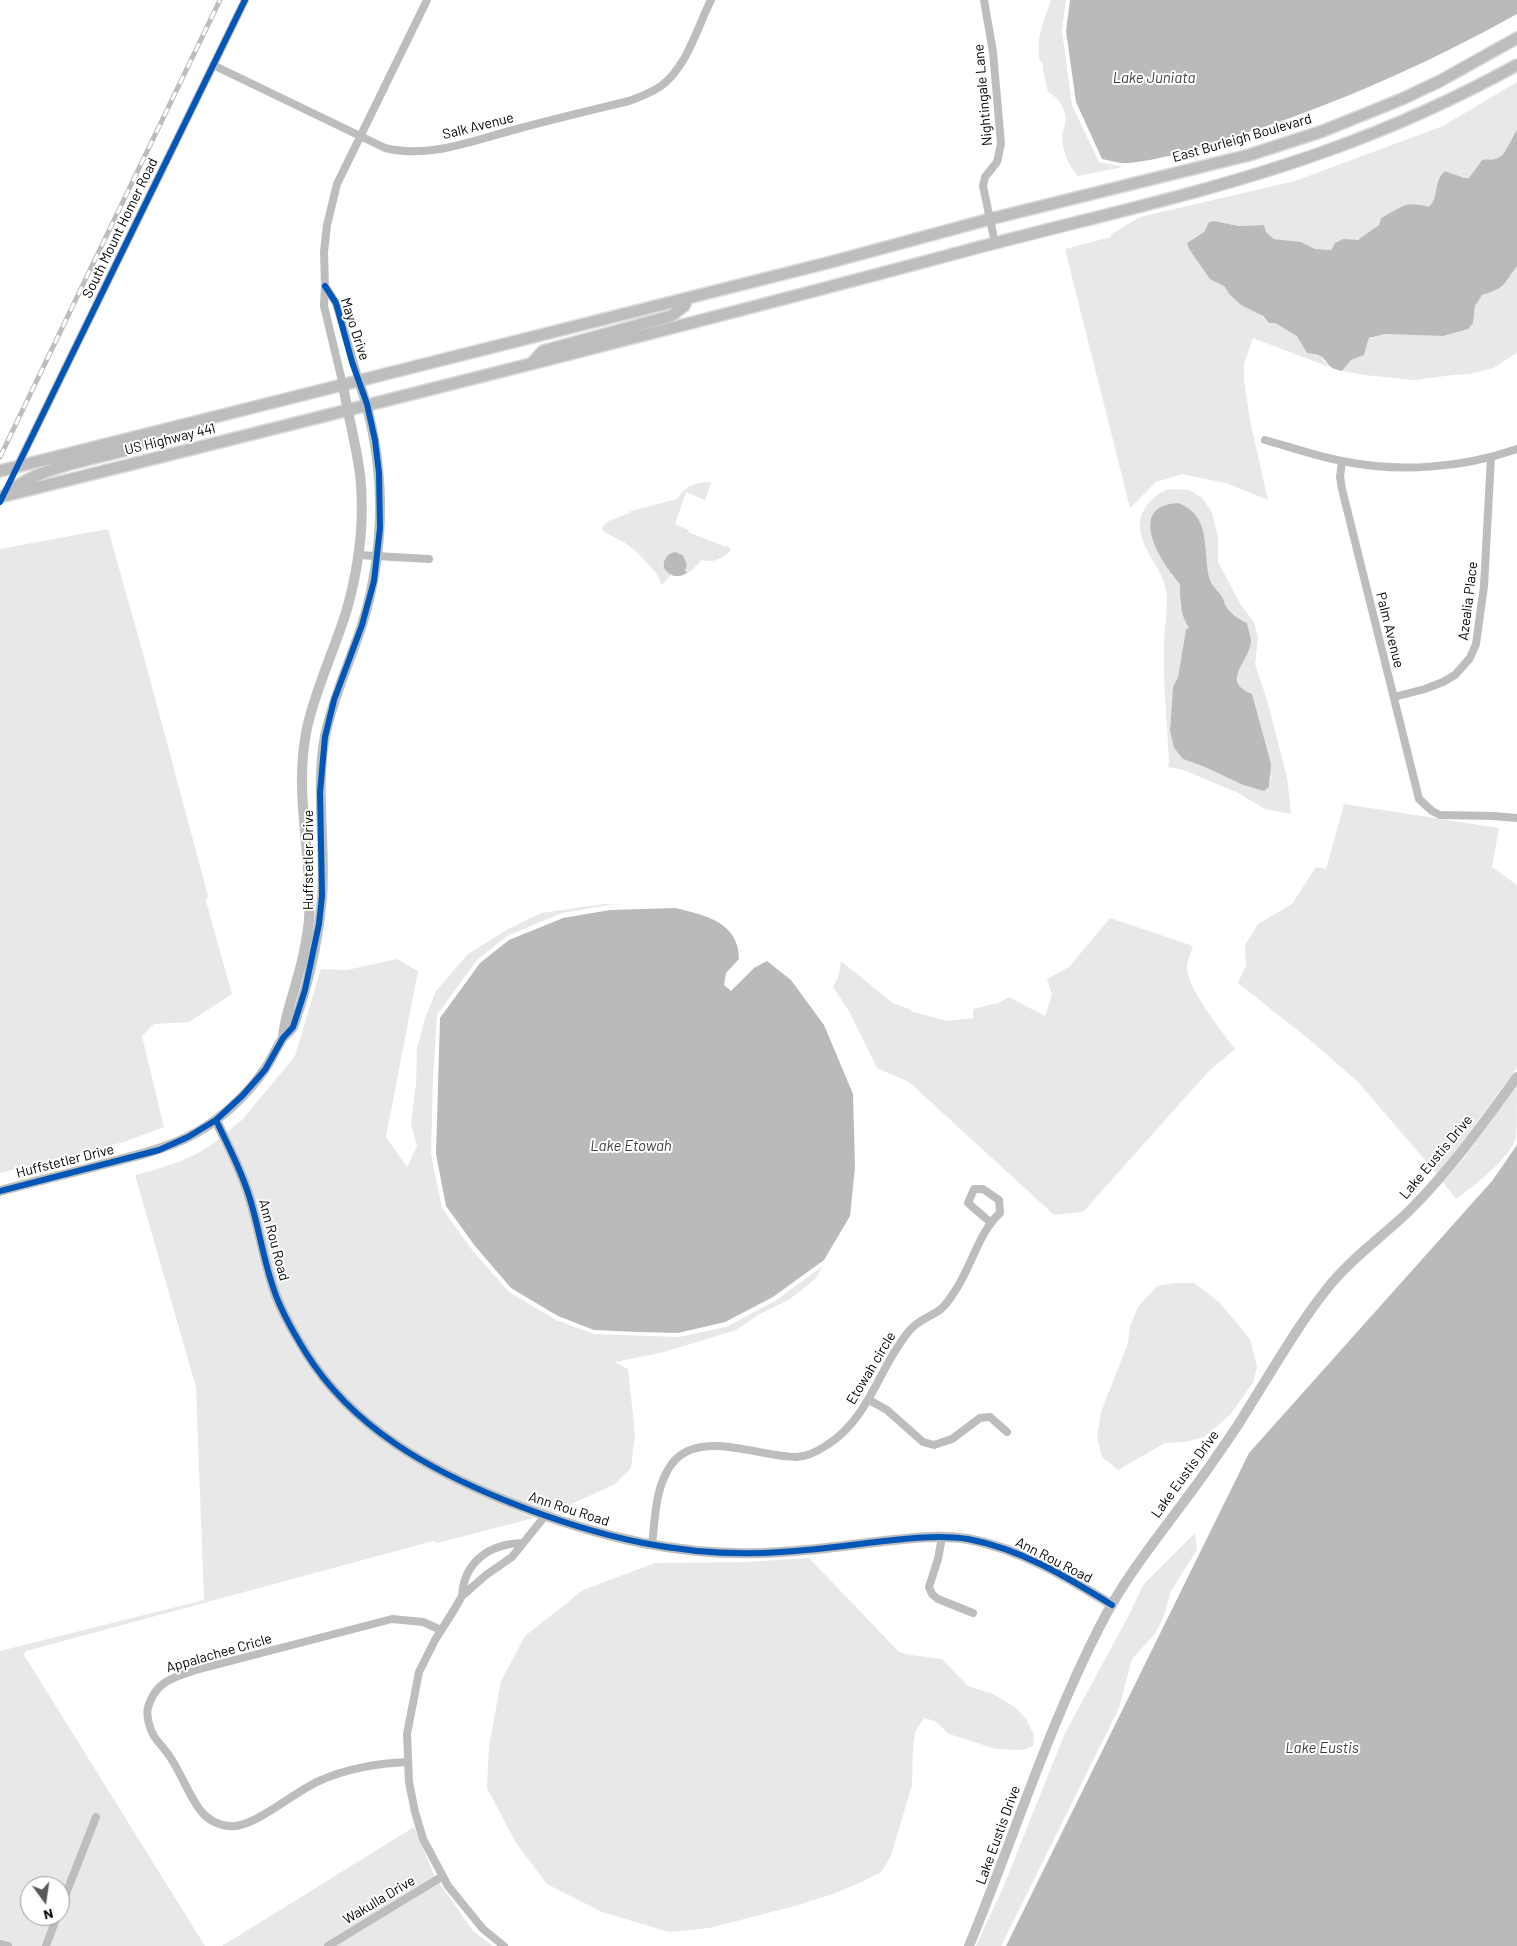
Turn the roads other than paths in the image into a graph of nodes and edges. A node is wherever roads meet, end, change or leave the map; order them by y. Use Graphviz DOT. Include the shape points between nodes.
graph roads {
  1 [pos="245,0"];
  2 [pos="427,0"];
  3 [pos="710,0"];
  4 [pos="984,0"];
  5 [pos="1517,38"];
  6 [pos="213,65"];
  7 [pos="1517,65"];
  8 [pos="361,136"];
  9 [pos="990,219"];
  10 [pos="995,243"];
  11 [pos="325,286"];
  12 [pos="687,299"];
  13 [pos="532,363"];
  14 [pos="359,381"];
  15 [pos="343,385"];
  16 [pos="367,404"];
  17 [pos="347,409"];
  18 [pos="157,432"];
  19 [pos="1265,440"];
  20 [pos="1517,449"];
  21 [pos="1491,457"];
  22 [pos="1342,461"];
  23 [pos="17,467"];
  24 [pos="0,472"];
  25 [pos="1,499"];
  26 [pos="358,555"];
  27 [pos="377,557"];
  28 [pos="429,559"];
  29 [pos="1394,697"];
  30 [pos="1517,818"];
  31 [pos="283,1038"];
  32 [pos="1517,1077"];
  33 [pos="216,1120"];
  34 [pos="0,1190"];
  35 [pos="990,1222"];
  36 [pos="869,1400"];
  37 [pos="1007,1432"];
  38 [pos="545,1516"];
  39 [pos="942,1537"];
  40 [pos="522,1543"];
  41 [pos="652,1545"];
  42 [pos="472,1567"];
  43 [pos="484,1577"];
  44 [pos="462,1596"];
  45 [pos="1112,1605"];
  46 [pos="973,1613"];
  47 [pos="441,1630"];
  48 [pos="407,1762"];
  49 [pos="96,1817"];
  50 [pos="443,1876"];
  51 [pos="70,1883"];
  52 [pos="53,1926"];
  53 [pos="0,1944"];
  54 [pos="8,1946"];
  55 [pos="46,1946"];
  56 [pos="328,1946"];
  57 [pos="504,1946"];
  58 [pos="969,1946"];
  1 -- 6 [label="street, South Mount Homer Road"];
  2 -- 8 [label="street, Mayo Drive"];
  3 -- 8 [label="street, Salk Avenue" via="674,72 660,86 629,101 430,151 385,148"];
  4 -- 9 [label="street, Nightingale Lane" via="993,52 1001,144 997,162 983,181"];
  5 -- 9 [label="main road, East Burleigh Boulevard" via="1425,88 1323,131 1249,155"];
  6 -- 8 [label="street, Salk Avenue"];
  6 -- 23 [label="street, South Mount Homer Road"];
  7 -- 10 [label="main road" via="1411,117 1330,150 1200,190"];
  8 -- 11 [label="street, Mayo Drive" via="332,201 324,252"];
  9 -- 10 [label="street, Nightingale Lane"];
  9 -- 12 [label="main road, East Burleigh Boulevard"];
  10 -- 13 [label="main road, US Highway 441"];
  11 -- 14 [label="street, Mayo Drive" via="336,303"];
  11 -- 15 [label="street, Mayo Drive" via="324,306"];
  12 -- 13 [label="main road" via="684,306 671,316 543,351"];
  12 -- 14 [label="main road, East Burleigh Boulevard"];
  13 -- 16 [label="main road, US Highway 441"];
  14 -- 15 [label="main road, East Burleigh Boulevard"];
  14 -- 16 [label="street, Huffstetler Drive"];
  15 -- 17 [label="street, Huffstetler Drive"];
  15 -- 18 [label="main road, East Burleigh Boulevard"];
  16 -- 17 [label="main road, US Highway 441"];
  16 -- 27 [label="street, Huffstetler Drive" via="379,482"];
  17 -- 25 [label="main road, US Highway 441"];
  17 -- 26 [label="street, Huffstetler Drive" via="360,476"];
  18 -- 23 [label="main road, East Burleigh Boulevard"];
  18 -- 25 [label="main road" via="123,451 44,472 15,487"];
  19 -- 22 [label="street"];
  20 -- 21 [label="street"];
  21 -- 22 [label="street" via="1405,467"];
  21 -- 29 [label="street, Azealia Place" via="1484,586 1476,644 1470,658 1443,682"];
  22 -- 29 [label="street, Palm Avenue" via="1342,489"];
  23 -- 24 [label="main road, East Burleigh Boulevard"];
  26 -- 27 [label="street"];
  26 -- 31 [label="street, Huffstetler Drive" via="347,608 318,687 302,759 309,922"];
  27 -- 28 [label="street"];
  27 -- 31 [label="street, Huffstetler Drive" via="362,625 334,700 325,737 320,792 320,924 293,1027"];
  29 -- 30 [label="street, Palm Avenue" via="1422,803 1440,815"];
  31 -- 33 [label="street, Huffstetler Drive" via="265,1070"];
  32 -- 45 [label="street, Lake Eustis Drive" via="1440,1179 1326,1289 1246,1414 1149,1547"];
  33 -- 34 [label="street, Huffstetler Drive" via="159,1150"];
  33 -- 38 [label="street, Ann Rou Road" via="248,1191 273,1289 306,1354 325,1380 351,1409 406,1452 482,1491"];
  35 -- 35 [label="street, Etowah circle" via="1000,1213 999,1200 983,1189 974,1189 968,1203"];
  35 -- 36 [label="street, Etowah circle" via="956,1289 943,1308 911,1328"];
  36 -- 37 [label="street" via="887,1410 923,1442 934,1444 952,1439 980,1418 990,1417"];
  36 -- 41 [label="street, Etowah circle" via="843,1434 811,1454 776,1456 724,1446 694,1447 678,1456 669,1467 659,1492"];
  38 -- 40 [label="street"];
  38 -- 41 [label="street, Ann Rou Road"];
  39 -- 41 [label="street, Ann Rou Road" via="750,1553 692,1551"];
  39 -- 45 [label="street, Ann Rou Road" via="966,1539 1011,1551"];
  39 -- 46 [label="street" via="929,1588 938,1599"];
  40 -- 42 [label="street" via="490,1550"];
  40 -- 43 [label="street" via="512,1557"];
  42 -- 43 [label="street"];
  42 -- 44 [label="street"];
  43 -- 44 [label="street"];
  44 -- 47 [label="street"];
  45 -- 58 [label="street, Lake Eustis Drive" via="1051,1733"];
  47 -- 48 [label="street" via="419,1672 407,1734"];
  47 -- 48 [label="street, Appalachee Cricle" via="422,1622 392,1620 196,1670 166,1680 155,1692 148,1708 154,1736 167,1751 200,1810 214,1822 230,1827 249,1824 320,1780"];
  48 -- 50 [label="street" via="423,1839"];
  49 -- 51 [label="street"];
  50 -- 56 [label="street, Wakulla Drive"];
  50 -- 57 [label="street" via="477,1922"];
  52 -- 55 [label="street"];
  53 -- 54 [label="street"];
}
